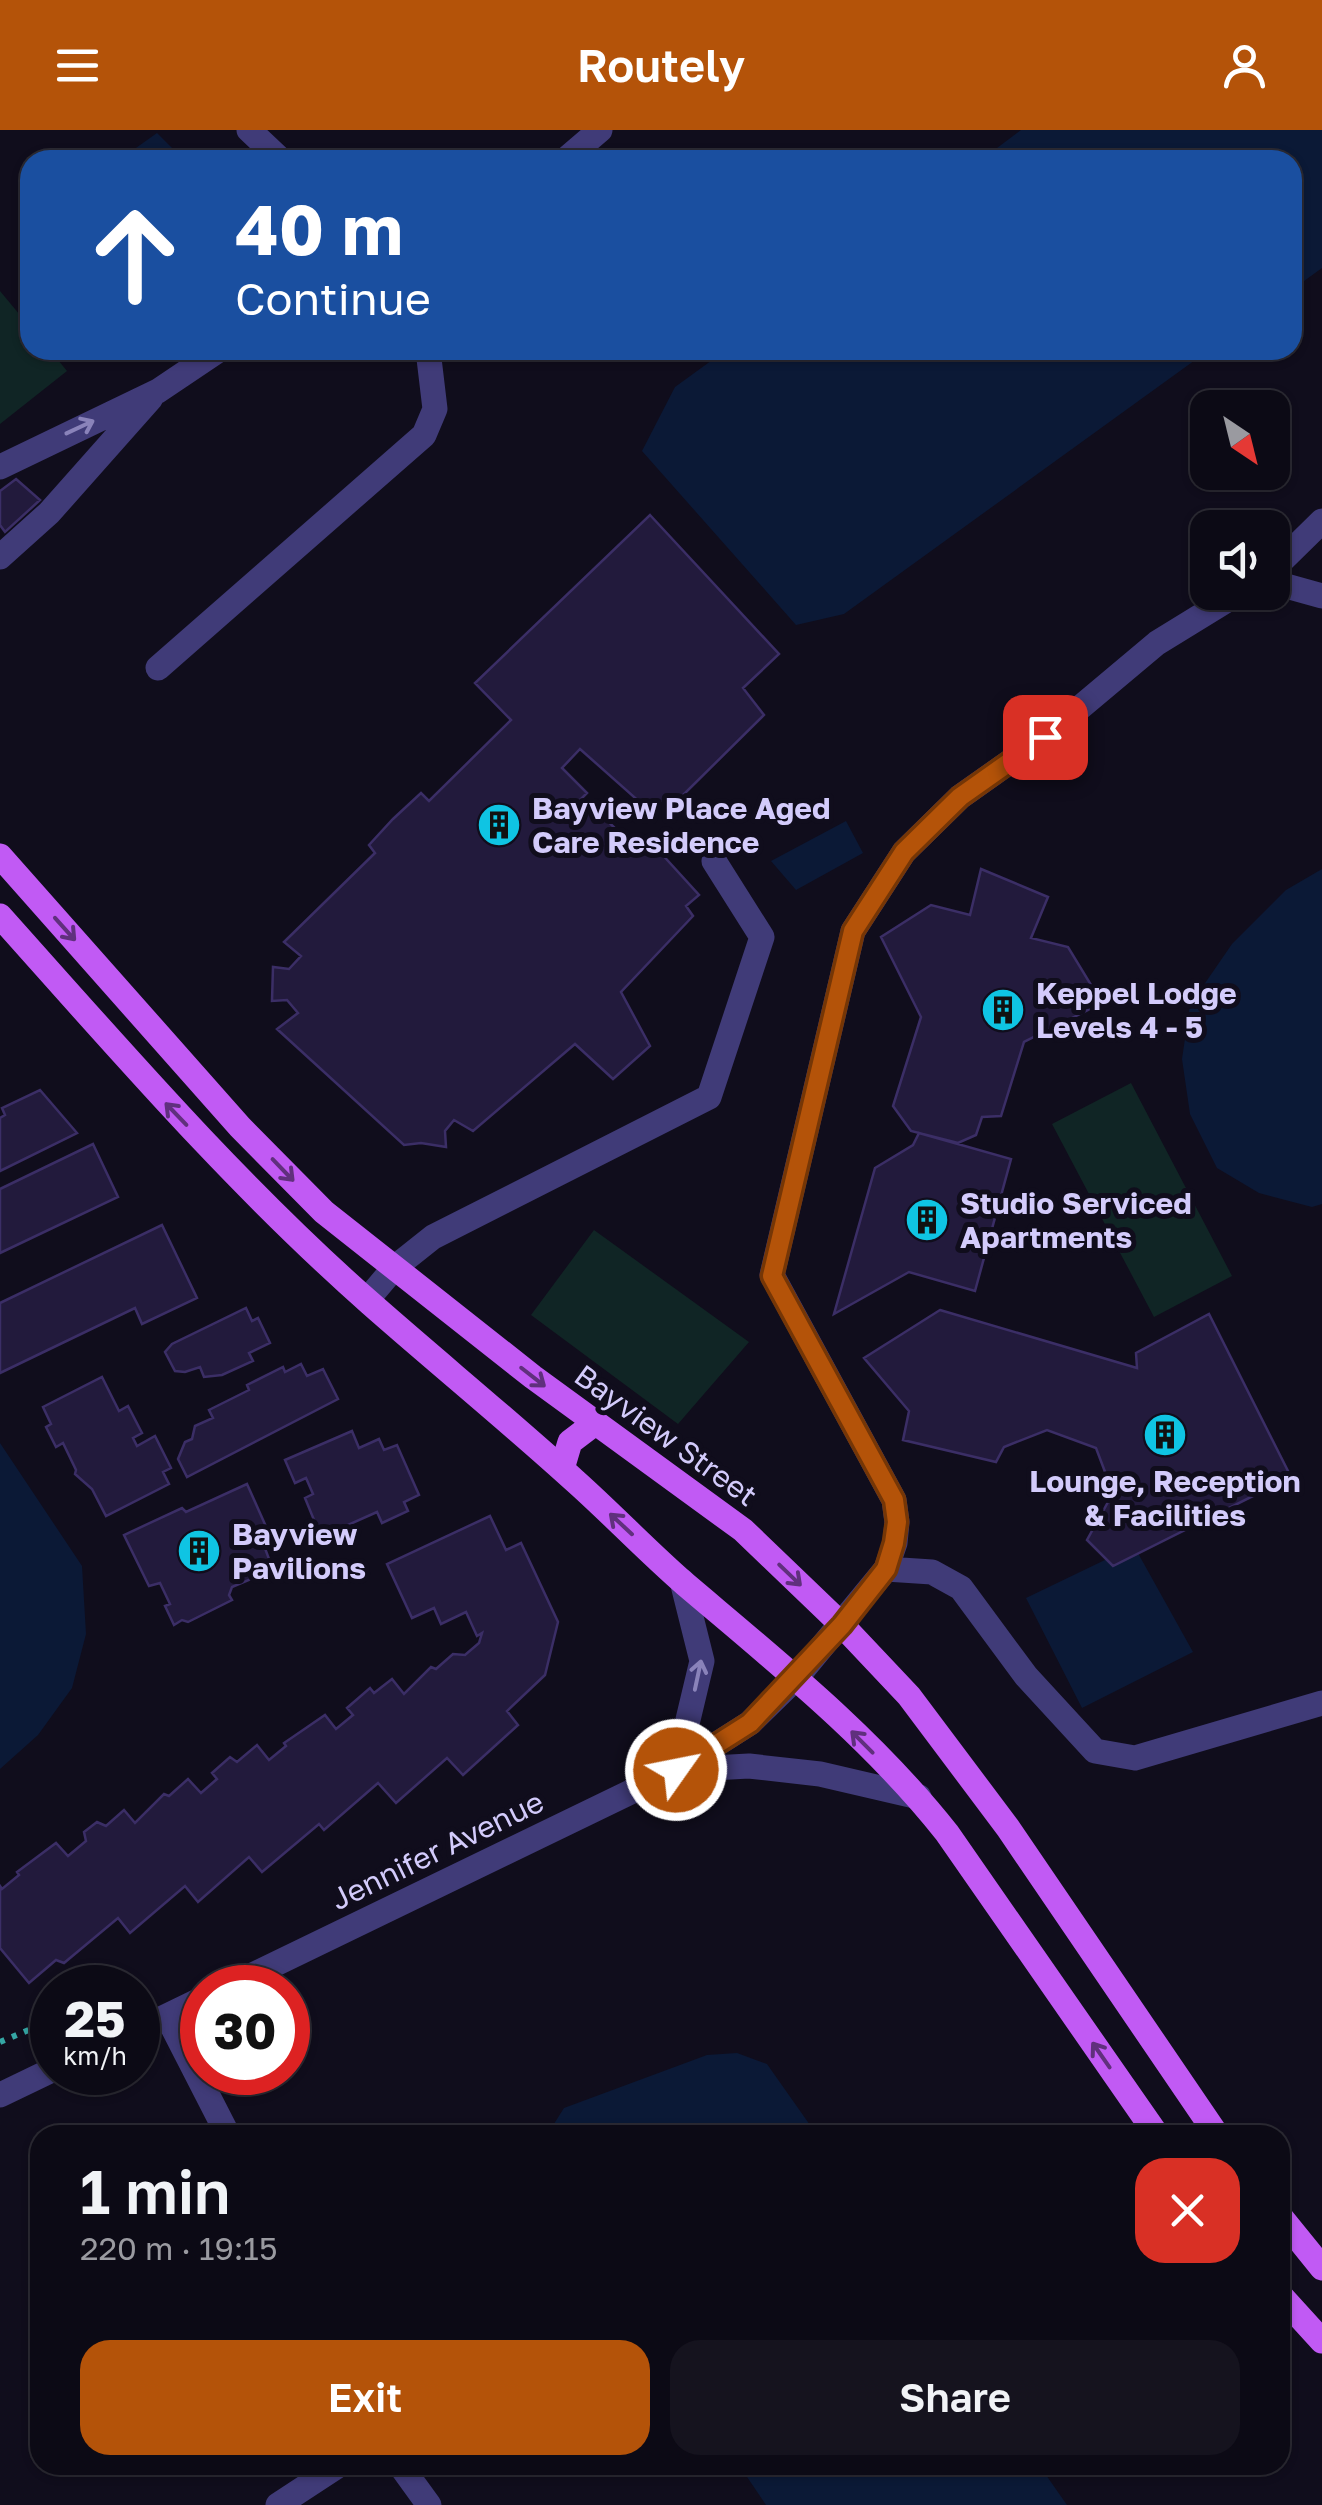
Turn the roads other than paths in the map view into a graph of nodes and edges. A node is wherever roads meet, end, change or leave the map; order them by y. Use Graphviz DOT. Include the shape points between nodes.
graph roads {
  1 [pos="249,130"];
  2 [pos="600,130"];
  3 [pos="270,150"];
  4 [pos="577,150"];
  5 [pos="204,360"];
  6 [pos="429,360"];
  7 [pos="158,390"];
  8 [pos="0,467"];
  9 [pos="1322,521"];
  10 [pos="1290,552"];
  11 [pos="0,556"];
  12 [pos="1290,587"];
  13 [pos="1322,596"];
  14 [pos="1210,610"];
  15 [pos="158,668"];
  16 [pos="0,856"];
  17 [pos="714,861"];
  18 [pos="0,916"];
  19 [pos="394,1268"];
  20 [pos="367,1300"];
  21 [pos="594,1424"];
  22 [pos="562,1469"];
  23 [pos="886,1569"];
  24 [pos="682,1581"];
  25 [pos="842,1625"];
  26 [pos="796,1677"];
  27 [pos="1322,1702"];
  28 [pos="676,1770"];
  29 [pos="919,1797"];
  30 [pos="273,1965"];
  31 [pos="180,2010"];
  32 [pos="167,2016"];
  33 [pos="160,2019"];
  34 [pos="30,2081"];
  35 [pos="0,2095"];
  36 [pos="223,2125"];
  37 [pos="1149,2125"];
  38 [pos="1211,2125"];
  39 [pos="1290,2228"];
  40 [pos="1322,2268"];
  41 [pos="1290,2305"];
  42 [pos="1322,2342"];
  43 [pos="324,2475"];
  44 [pos="407,2475"];
  45 [pos="278,2505"];
  46 [pos="428,2505"];
  1 -- 3 [label="street"];
  2 -- 4 [label="street"];
  5 -- 7 [label="street"];
  6 -- 15 [label="street" via="435,409 424,434"];
  8 -- 7 [label="street, one-way"];
  7 -- 11 [label="street" via="49,513"];
  9 -- 10 [label="street"];
  12 -- 13 [label="street"];
  14 -- 23 [label="street" via="1157,642 1045,737 960,797 904,852 853,931 772,1276 894,1500 897,1522"];
  16 -- 19 [label="main road, Bayview Street, one-way" via="240,1127 324,1212"];
  17 -- 19 [label="street" via="762,937 709,1096 433,1238"];
  20 -- 18 [label="main road, one-way" via="160,1096"];
  19 -- 20 [label="street"];
  19 -- 21 [label="main road, Bayview Street, one-way"];
  20 -- 22 [label="main road"];
  21 -- 22 [label="main road" via="570,1442"];
  21 -- 25 [label="main road, Bayview Street, one-way" via="743,1530"];
  24 -- 22 [label="main road, one-way"];
  23 -- 25 [label="street, Jennifer Avenue"];
  23 -- 27 [label="street" via="932,1572 960,1588 1026,1676 1096,1751 1135,1758"];
  24 -- 26 [label="main road"];
  28 -- 24 [label="street, one-way" via="702,1661"];
  25 -- 26 [label="street, Jennifer Avenue"];
  25 -- 38 [label="main road, Bayview Street" via="909,1696 1008,1828"];
  26 -- 28 [label="street, Jennifer Avenue" via="750,1723"];
  29 -- 26 [label="main road, one-way"];
  28 -- 29 [label="street, Jennifer Avenue" via="820,1774"];
  28 -- 30 [label="street, Jennifer Avenue"];
  37 -- 29 [label="main road, one-way"];
  31 -- 32 [label="street"];
  32 -- 33 [label="street"];
  32 -- 36 [label="street"];
  34 -- 35 [label="street"];
  39 -- 40 [label="main road"];
  41 -- 42 [label="main road"];
  43 -- 45 [label="street"];
  44 -- 46 [label="street"];
}
